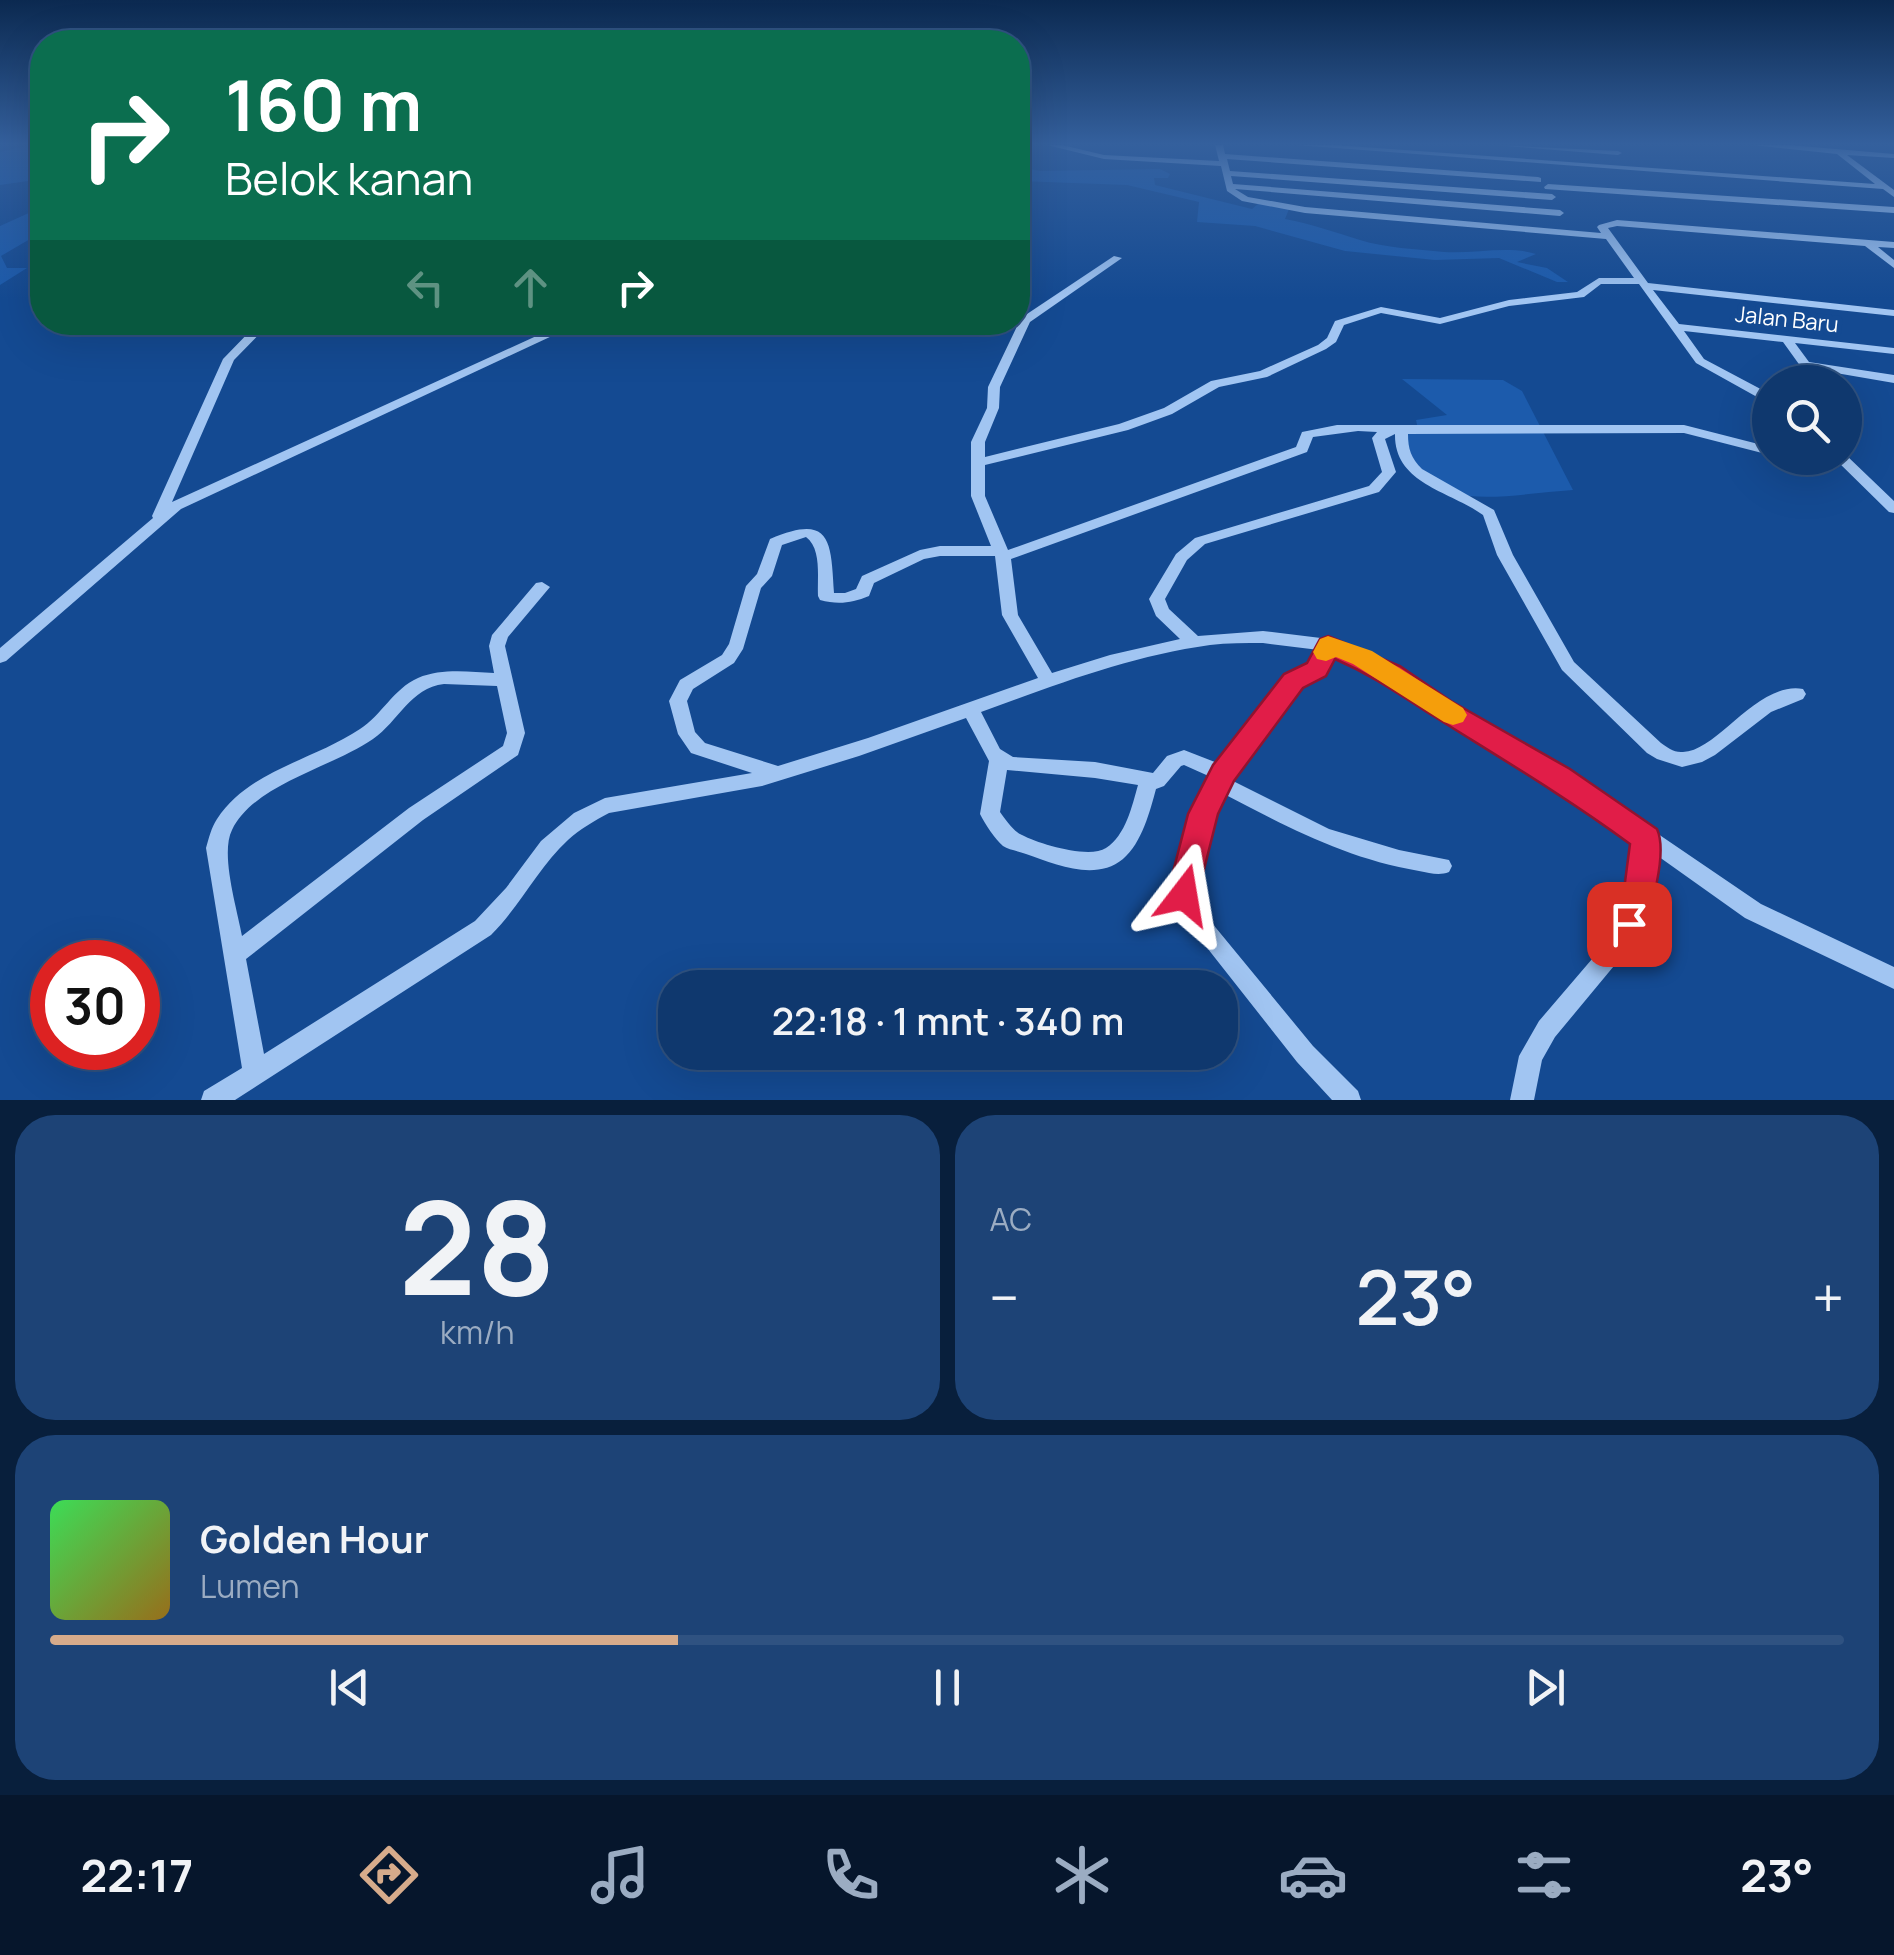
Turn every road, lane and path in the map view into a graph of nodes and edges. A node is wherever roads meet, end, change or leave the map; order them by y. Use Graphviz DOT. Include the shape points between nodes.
graph roads {
  1 [pos="1239,196"];
  2 [pos="1344,196"];
  3 [pos="1460,196"];
  4 [pos="1552,196"];
  5 [pos="1690,196"];
  6 [pos="1373,199"];
  7 [pos="1464,206"];
  8 [pos="1894,210"];
  9 [pos="1560,213"];
  10 [pos="1377,217"];
  11 [pos="1475,224"];
  12 [pos="1571,233"];
  13 [pos="1607,236"];
  14 [pos="1868,243"];
  15 [pos="1894,245"];
  16 [pos="1117,258"];
  17 [pos="1894,265"];
  18 [pos="1644,284"];
  19 [pos="1894,313"];
  20 [pos="1030,317"];
  21 [pos="1676,326"];
  22 [pos="253,335"];
  23 [pos="549,335"];
  24 [pos="1018,335"];
  25 [pos="1786,339"];
  26 [pos="1894,351"];
  27 [pos="1894,379"];
  28 [pos="1752,389"];
  29 [pos="1396,429"];
  30 [pos="1752,446"];
  31 [pos="979,462"];
  32 [pos="1858,475"];
  33 [pos="1894,509"];
  34 [pos="157,520"];
  35 [pos="1002,554"];
  36 [pos="542,588"];
  37 [pos="1194,642"];
  38 [pos="1328,645"];
  39 [pos="0,657"];
  40 [pos="1047,679"];
  41 [pos="503,680"];
  42 [pos="1797,694"];
  43 [pos="970,709"];
  44 [pos="999,759"];
  45 [pos="779,774"];
  46 [pos="1222,778"];
  47 [pos="1148,781"];
  48 [pos="1646,838"];
  49 [pos="1442,866"];
  50 [pos="237,953"];
  51 [pos="1894,978"];
  52 [pos="255,1073"];
  53 [pos="213,1100"];
  54 [pos="1349,1100"];
  55 [pos="1522,1100"];
  1 -- 10 [label="street"];
  2 -- 6 [label="street"];
  3 -- 7 [label="street"];
  4 -- 9 [label="street"];
  5 -- 8 [label="street"];
  6 -- 7 [label="street"];
  6 -- 10 [label="street"];
  7 -- 9 [label="street"];
  7 -- 11 [label="street"];
  9 -- 12 [label="street"];
  10 -- 11 [label="street"];
  11 -- 12 [label="street"];
  12 -- 13 [label="street"];
  13 -- 14 [label="street" via="1602,226 1617,223"];
  13 -- 18 [label="street"];
  14 -- 15 [label="street"];
  14 -- 17 [label="street"];
  16 -- 20 [label="street"];
  18 -- 19 [label="street"];
  18 -- 21 [label="street"];
  18 -- 31 [label="street" via="1598,281 1580,295 1509,303 1440,321 1390,310 1358,315 1339,323 1330,343 1263,374 1215,384 1168,411"];
  21 -- 25 [label="street, Jalan Baru"];
  21 -- 28 [label="street" via="1700,362"];
  22 -- 34 [label="street" via="229,359"];
  23 -- 34 [label="street" via="244,473"];
  24 -- 31 [label="street" via="994,388"];
  25 -- 26 [label="street, Jalan Baru"];
  25 -- 27 [label="street" via="1805,365"];
  29 -- 30 [label="street" via="1684,429"];
  29 -- 35 [label="street" via="1362,426 1307,435 1302,449"];
  29 -- 37 [label="street" via="1378,438 1390,472 1374,489 1212,536 1186,551 1157,599"];
  29 -- 42 [label="street" via="1416,473 1488,512 1568,666 1654,748 1681,760 1692,757 1766,703"];
  31 -- 35 [label="street" via="978,496"];
  32 -- 33 [label="street"];
  34 -- 39 [label="street"];
  35 -- 40 [label="street" via="1010,615"];
  35 -- 45 [label="street" via="920,555 867,580 857,596 833,599 826,596 826,546 820,538 775,542 737,645 728,659 686,685 678,701 698,748"];
  36 -- 41 [label="street" via="500,636"];
  37 -- 38 [label="street" via="1286,638"];
  37 -- 40 [label="street"];
  38 -- 46 [label="street" via="1317,669 1294,681"];
  38 -- 48 [label="street" via="1391,673"];
  40 -- 43 [label="street"];
  41 -- 50 [label="street" via="516,734 511,750 416,814"];
  41 -- 50 [label="street" via="434,679 418,685 365,735 261,788 235,809 216,848"];
  43 -- 44 [label="street"];
  43 -- 45 [label="street"];
  44 -- 47 [label="street"];
  44 -- 47 [label="street" via="990,814 1002,834 1079,863 1117,855 1140,814"];
  45 -- 52 [label="street" via="605,806 579,818 554,836 483,928"];
  46 -- 47 [label="street" via="1184,757 1161,780"];
  46 -- 49 [label="street" via="1324,836"];
  46 -- 54 [label="street" via="1203,814 1182,902"];
  48 -- 51 [label="street" via="1754,911"];
  48 -- 55 [label="street" via="1625,936 1547,1029 1531,1056"];
  50 -- 52 [label="street"];
  52 -- 53 [label="street"];
}
